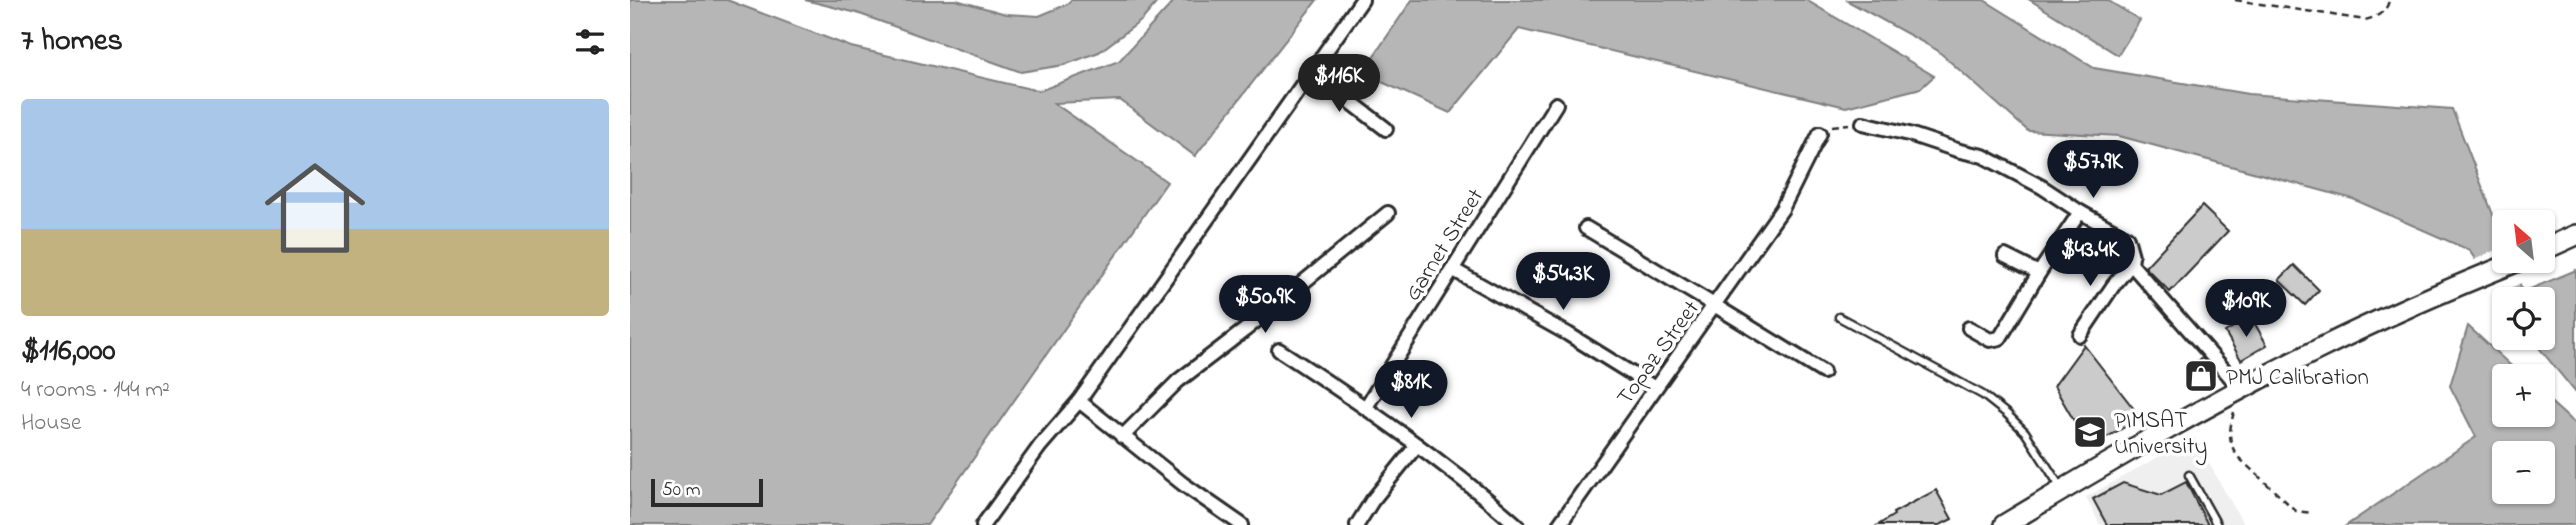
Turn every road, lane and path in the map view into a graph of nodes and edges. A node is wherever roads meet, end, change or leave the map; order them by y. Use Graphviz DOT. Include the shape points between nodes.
graph roads {
  1 [pos="1362,0"];
  2 [pos="2235,0"];
  3 [pos="2389,0"];
  4 [pos="1312,72"];
  5 [pos="1556,104"];
  6 [pos="1863,123"];
  7 [pos="1386,129"];
  8 [pos="1820,133"];
  9 [pos="2080,212"];
  10 [pos="1388,213"];
  11 [pos="1586,228"];
  12 [pos="2576,235"];
  13 [pos="2555,245"];
  14 [pos="2005,256"];
  15 [pos="2131,264"];
  16 [pos="1452,269"];
  17 [pos="2492,272"];
  18 [pos="2039,274"];
  19 [pos="1714,305"];
  20 [pos="1839,317"];
  21 [pos="1969,328"];
  22 [pos="2080,335"];
  23 [pos="1279,350"];
  24 [pos="1822,372"];
  25 [pos="1655,388"];
  26 [pos="2241,389"];
  27 [pos="1079,401"];
  28 [pos="1366,407"];
  29 [pos="1122,437"];
  30 [pos="1417,445"];
  31 [pos="2189,475"];
  32 [pos="2062,490"];
  33 [pos="2312,513"];
  34 [pos="983,525"];
  35 [pos="1242,525"];
  36 [pos="1357,525"];
  37 [pos="1517,525"];
  38 [pos="1559,525"];
  39 [pos="2004,525"];
  40 [pos="2217,525"];
  1 -- 4 [label="street"];
  2 -- 3 [label="path" via="2365,20 2384,11"];
  4 -- 7 [label="street"];
  4 -- 27 [label="street"];
  5 -- 16 [label="street, Garnet Street"];
  6 -- 9 [label="street" via="1983,156"];
  8 -- 19 [label="street" via="1782,209"];
  9 -- 15 [label="street" via="2127,237"];
  9 -- 18 [label="street"];
  10 -- 29 [label="street" via="1178,382"];
  11 -- 19 [label="street"];
  12 -- 13 [label="highway"];
  14 -- 18 [label="street"];
  15 -- 22 [label="street"];
  15 -- 26 [label="street"];
  16 -- 25 [label="street"];
  16 -- 28 [label="street, Garnet Street"];
  17 -- 26 [label="highway"];
  18 -- 21 [label="street" via="2000,338 1990,340"];
  19 -- 24 [label="street, Topaz Street"];
  19 -- 25 [label="street, Topaz Street"];
  20 -- 32 [label="lane" via="1983,394 2025,432"];
  23 -- 28 [label="street"];
  25 -- 38 [label="street, Topaz Street"];
  26 -- 32 [label="highway"];
  26 -- 33 [label="path" via="2229,430 2233,451 2296,512"];
  27 -- 29 [label="street"];
  27 -- 34 [label="street"];
  28 -- 30 [label="street"];
  29 -- 35 [label="street"];
  30 -- 36 [label="street"];
  30 -- 37 [label="street"];
  31 -- 40 [label="lane"];
  32 -- 39 [label="highway"];
}
